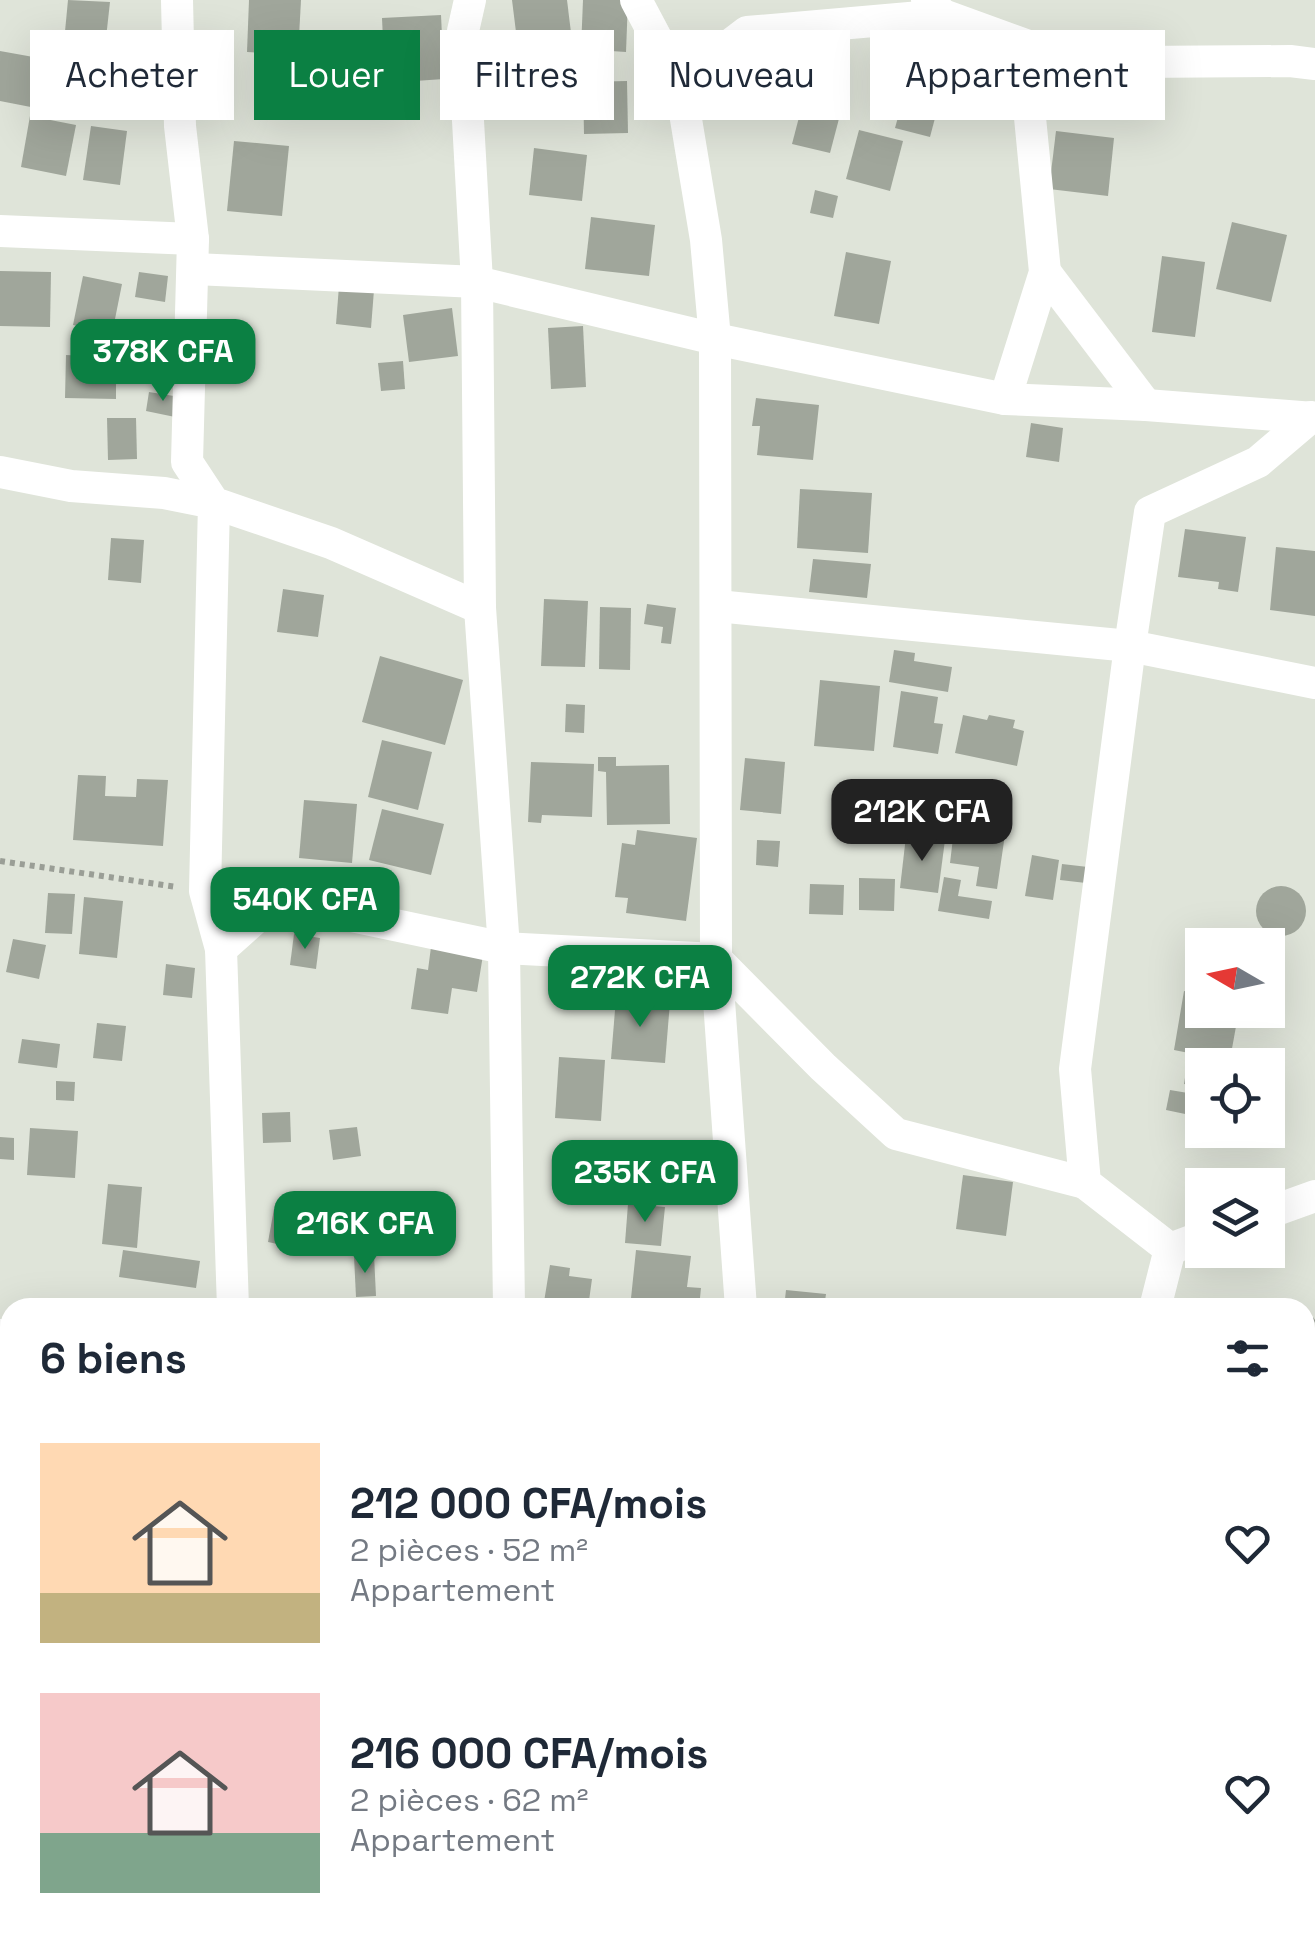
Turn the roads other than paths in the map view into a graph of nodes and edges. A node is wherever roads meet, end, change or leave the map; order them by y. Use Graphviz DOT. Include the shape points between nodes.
graph roads {
  1 [pos="177,0"];
  2 [pos="470,0"];
  3 [pos="636,0"];
  4 [pos="766,0"];
  5 [pos="935,7"];
  6 [pos="652,30"];
  7 [pos="748,30"];
  8 [pos="762,30"];
  9 [pos="992,30"];
  10 [pos="1165,62"];
  11 [pos="1315,64"];
  12 [pos="686,120"];
  13 [pos="1030,120"];
  14 [pos="0,231"];
  15 [pos="193,254"];
  16 [pos="1045,272"];
  17 [pos="477,282"];
  18 [pos="714,339"];
  19 [pos="1005,399"];
  20 [pos="1146,405"];
  21 [pos="1313,418"];
  22 [pos="0,472"];
  23 [pos="214,503"];
  24 [pos="717,606"];
  25 [pos="480,608"];
  26 [pos="1130,646"];
  27 [pos="1315,683"];
  28 [pos="221,948"];
  29 [pos="504,948"];
  30 [pos="716,959"];
  31 [pos="1085,1182"];
  32 [pos="1315,1196"];
  33 [pos="1285,1207"];
  34 [pos="1185,1243"];
  35 [pos="1170,1249"];
  36 [pos="233,1298"];
  37 [pos="509,1298"];
  38 [pos="740,1298"];
  39 [pos="1158,1298"];
  1 -- 15 [label="street"];
  2 -- 17 [label="street" via="462,31"];
  3 -- 6 [label="street"];
  4 -- 7 [label="street"];
  5 -- 8 [label="street"];
  5 -- 9 [label="street"];
  10 -- 11 [label="street"];
  12 -- 18 [label="street"];
  13 -- 16 [label="street"];
  14 -- 15 [label="street"];
  15 -- 17 [label="street"];
  15 -- 23 [label="street" via="186,462"];
  16 -- 19 [label="street"];
  16 -- 20 [label="street"];
  17 -- 18 [label="street"];
  17 -- 25 [label="street"];
  18 -- 19 [label="street"];
  18 -- 24 [label="street"];
  19 -- 20 [label="street"];
  20 -- 21 [label="street"];
  21 -- 26 [label="street" via="1258,462 1150,512"];
  22 -- 23 [label="street"];
  23 -- 25 [label="street" via="331,543"];
  23 -- 28 [label="street" via="205,891"];
  24 -- 26 [label="street"];
  24 -- 30 [label="street"];
  25 -- 29 [label="street"];
  26 -- 27 [label="street"];
  26 -- 31 [label="street" via="1075,1069"];
  28 -- 29 [label="street" via="276,900"];
  28 -- 36 [label="street"];
  29 -- 30 [label="street"];
  29 -- 37 [label="street"];
  30 -- 31 [label="street" via="896,1134"];
  30 -- 38 [label="street"];
  31 -- 35 [label="street"];
  32 -- 33 [label="street"];
  34 -- 35 [label="street"];
  35 -- 39 [label="street"];
}
